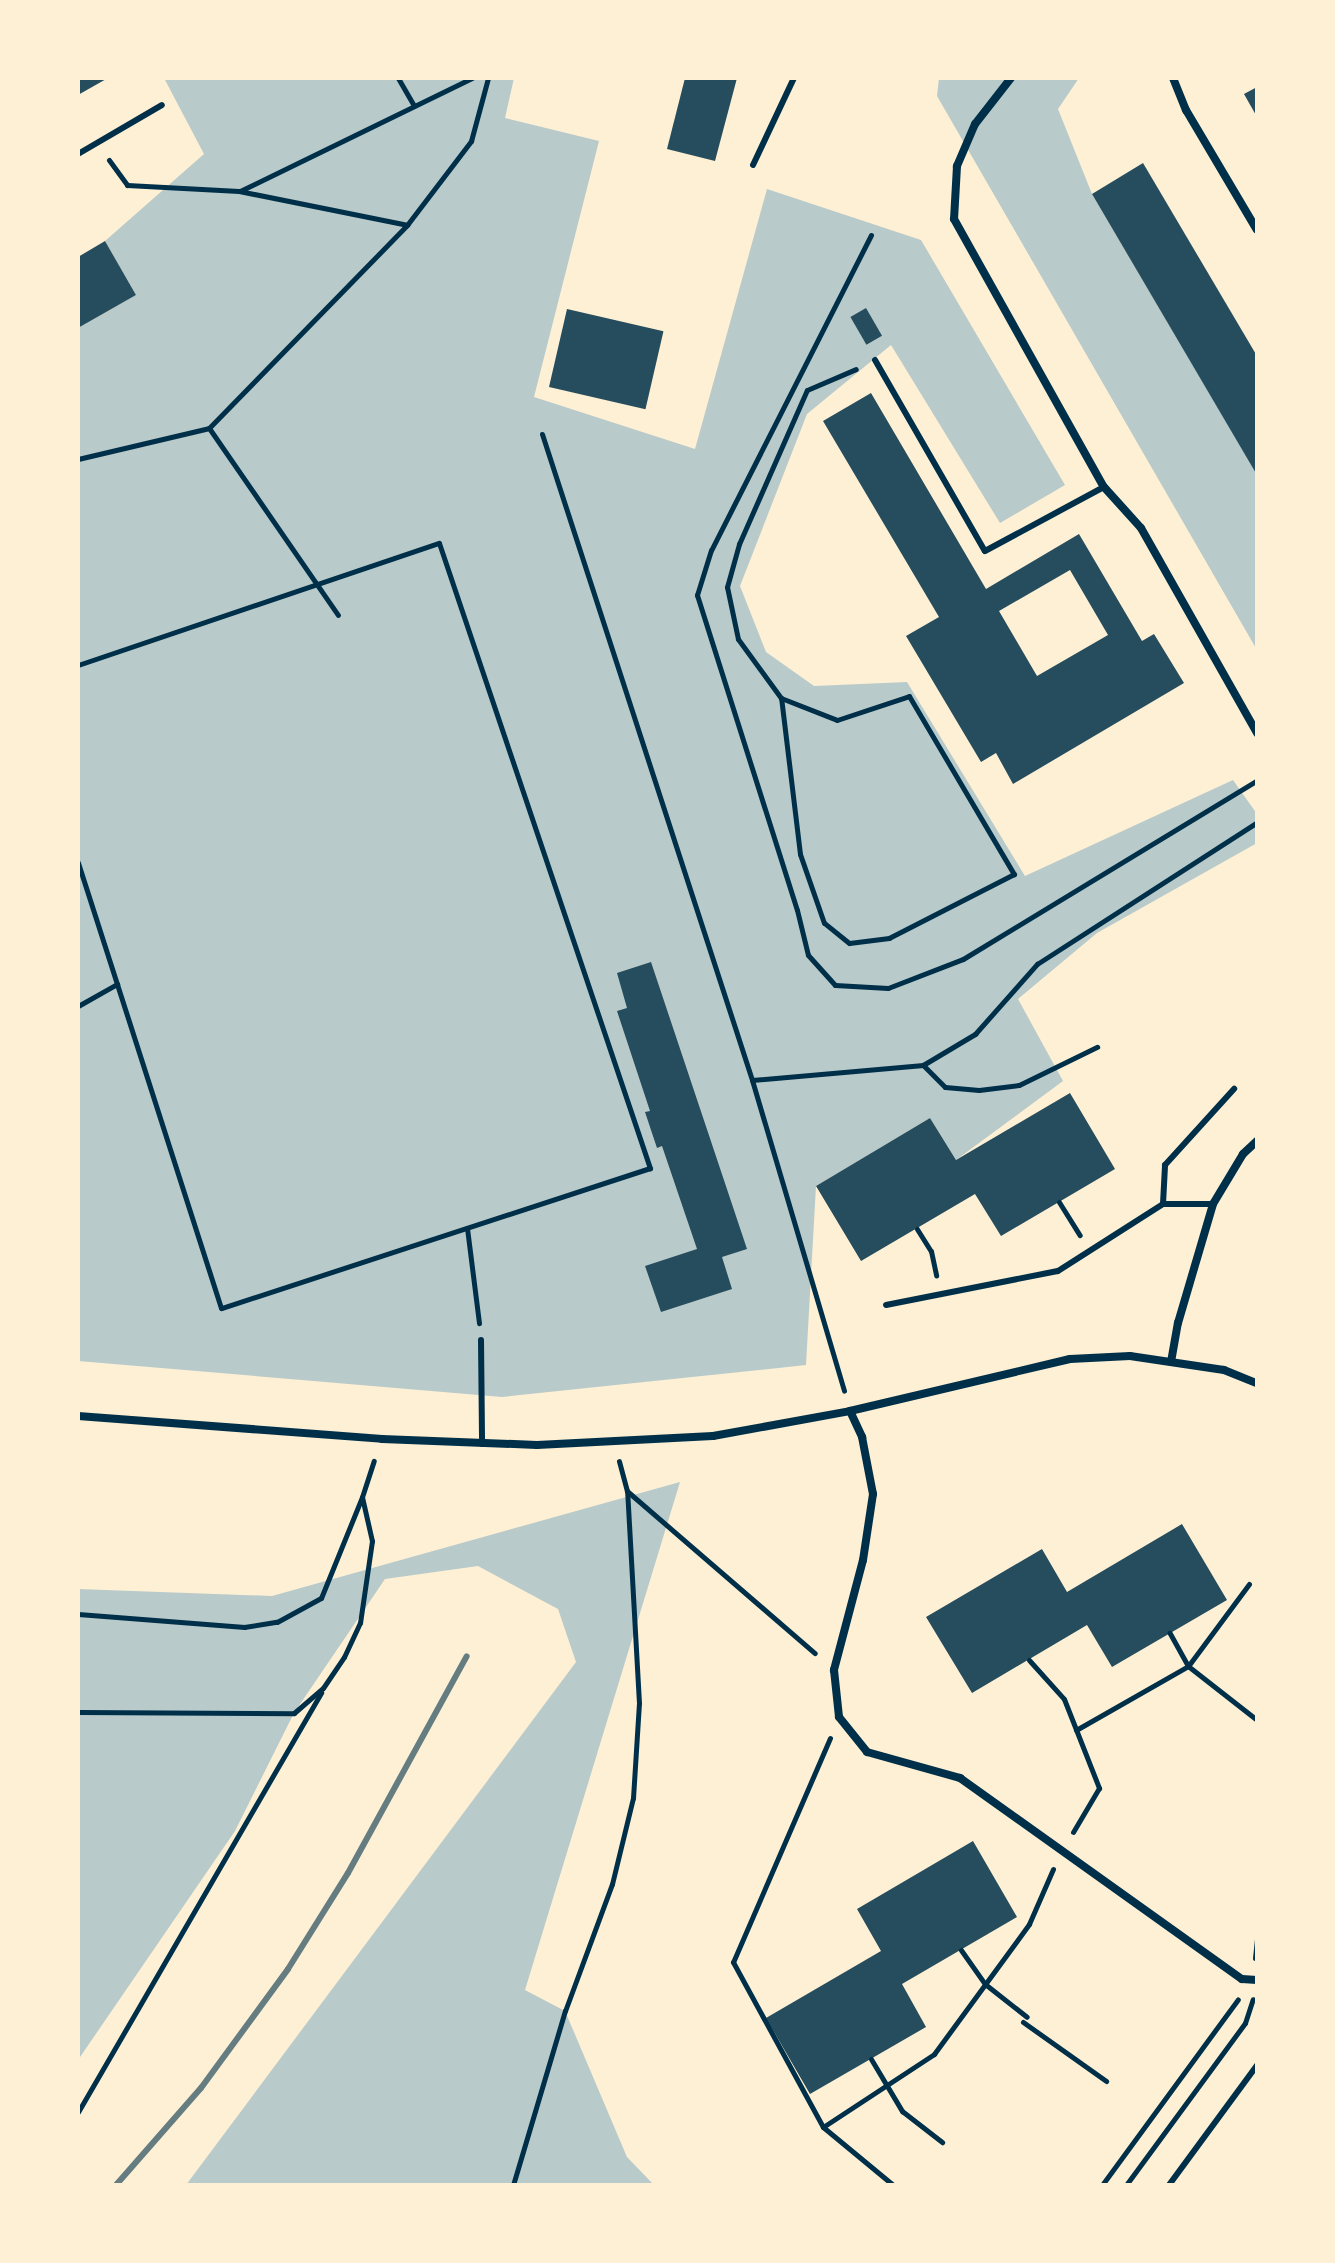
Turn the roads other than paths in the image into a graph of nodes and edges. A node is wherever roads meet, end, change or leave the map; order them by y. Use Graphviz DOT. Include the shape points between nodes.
graph roads {
  1 [pos="794,78"];
  2 [pos="1011,78"];
  3 [pos="1173,78"];
  4 [pos="162,105"];
  5 [pos="78,154"];
  6 [pos="753,165"];
  7 [pos="1257,230"];
  8 [pos="875,360"];
  9 [pos="1104,487"];
  10 [pos="1257,733"];
  11 [pos="1234,1089"];
  12 [pos="1257,1141"];
  13 [pos="1163,1204"];
  14 [pos="1213,1204"];
  15 [pos="886,1305"];
  16 [pos="481,1340"];
  17 [pos="1171,1362"];
  18 [pos="1257,1383"];
  19 [pos="850,1411"];
  20 [pos="78,1416"];
  21 [pos="482,1444"];
  22 [pos="1257,1980"];
  23 [pos="1257,2065"];
  24 [pos="1169,2185"];
  1 -- 6 [label="lane"];
  2 -- 9 [label="street" via="975,124 957,166 954,219"];
  3 -- 7 [label="street" via="1186,110"];
  4 -- 5 [label="lane"];
  8 -- 9 [label="lane" via="985,551"];
  9 -- 10 [label="street" via="1141,528"];
  11 -- 13 [label="lane" via="1165,1165"];
  12 -- 14 [label="street" via="1243,1154"];
  13 -- 14 [label="lane"];
  13 -- 15 [label="lane" via="1058,1271"];
  14 -- 17 [label="street"];
  16 -- 21 [label="lane"];
  17 -- 18 [label="street" via="1224,1370"];
  17 -- 19 [label="street" via="1130,1356 1070,1359"];
  19 -- 21 [label="street" via="713,1436"];
  19 -- 22 [label="street" via="862,1437 873,1494 863,1560 834,1670 839,1717 867,1752 960,1778 1242,1979"];
  20 -- 21 [label="street"];
  23 -- 24 [label="lane"];
}
